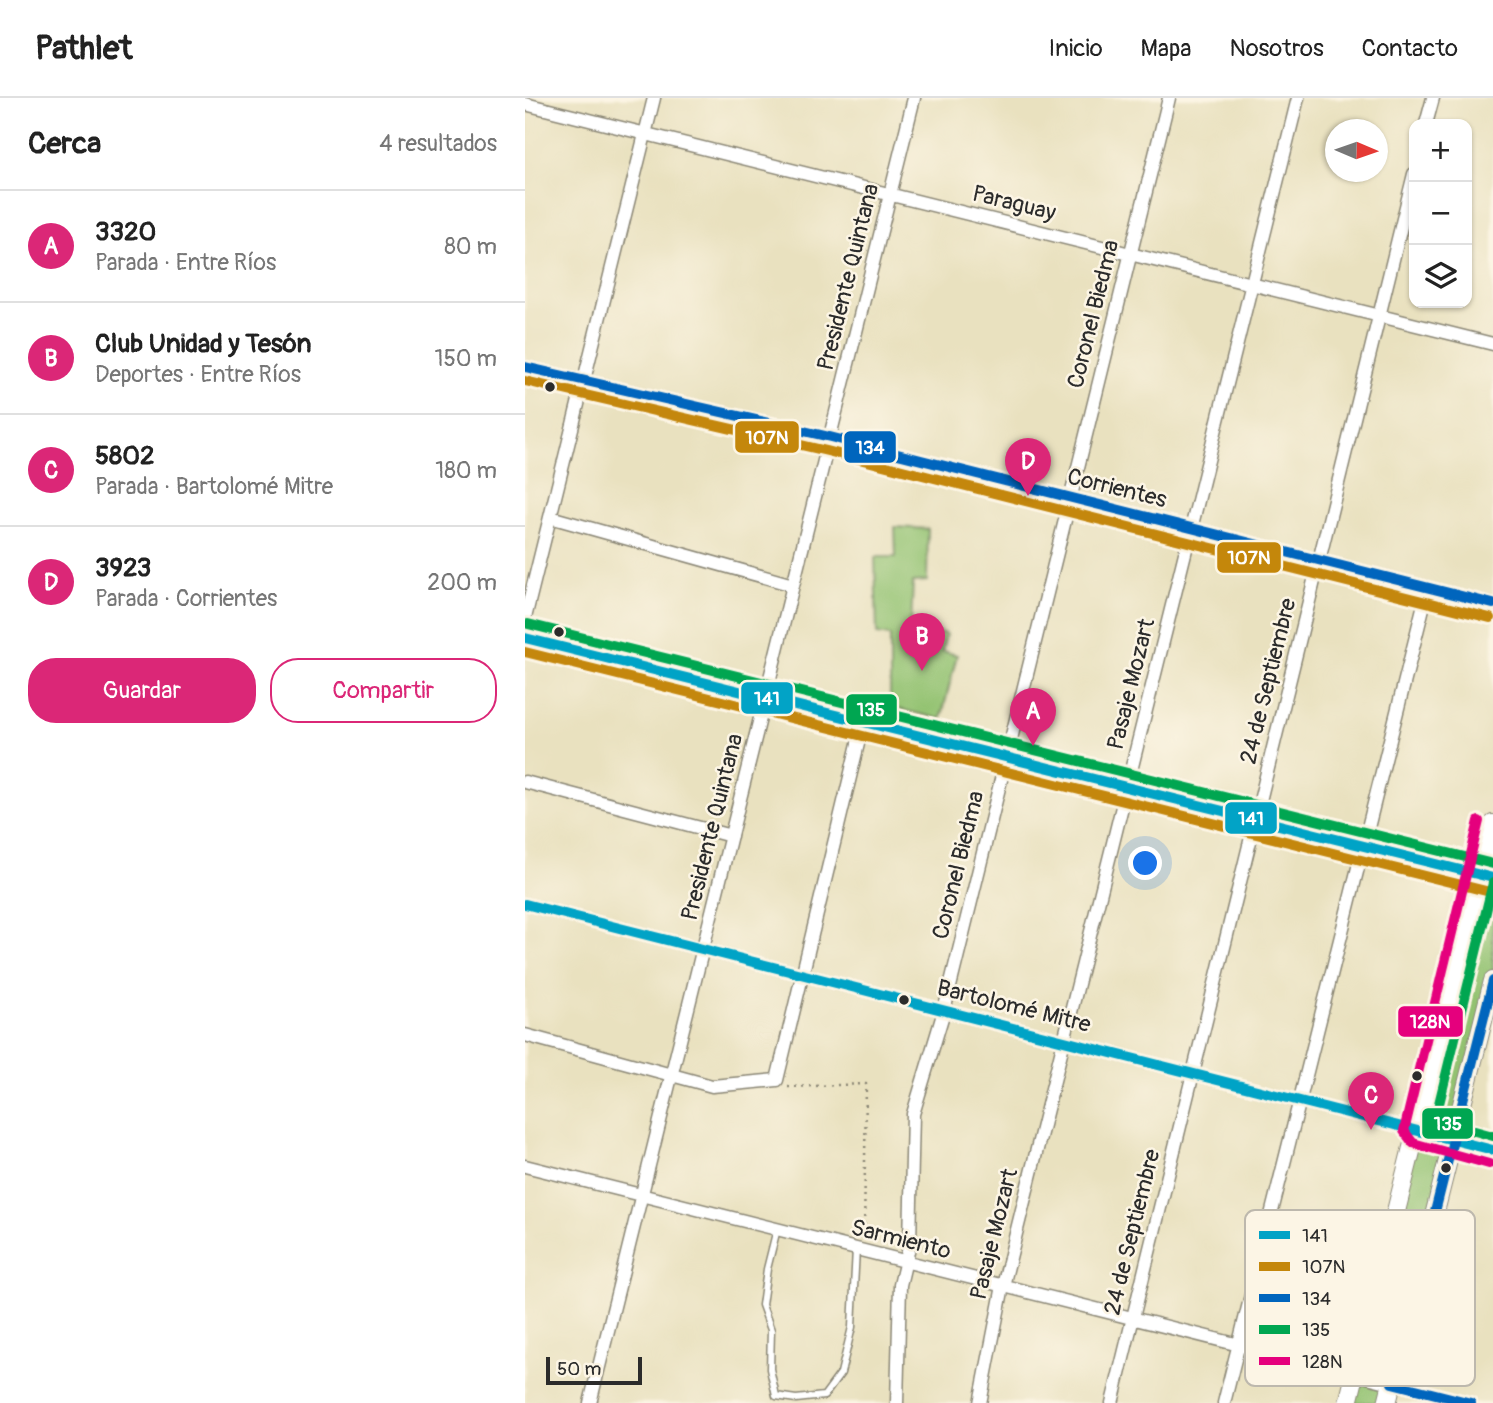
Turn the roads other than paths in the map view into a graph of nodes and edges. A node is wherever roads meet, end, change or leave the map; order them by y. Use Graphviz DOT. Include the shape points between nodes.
graph roads {
  1 [pos="654,98"];
  2 [pos="914,98"];
  3 [pos="1169,98"];
  4 [pos="1298,98"];
  5 [pos="1433,98"];
  6 [pos="525,104"];
  7 [pos="1427,119"];
  8 [pos="646,133"];
  9 [pos="1412,182"];
  10 [pos="890,194"];
  11 [pos="1128,253"];
  12 [pos="1252,284"];
  13 [pos="1379,316"];
  14 [pos="1493,344"];
  15 [pos="525,367"];
  16 [pos="584,382"];
  17 [pos="830,437"];
  18 [pos="1070,497"];
  19 [pos="550,517"];
  20 [pos="1191,528"];
  21 [pos="1319,560"];
  22 [pos="793,585"];
  23 [pos="1428,587"];
  24 [pos="1493,604"];
  25 [pos="525,618"];
  26 [pos="525,638"];
  27 [pos="765,698"];
  28 [pos="863,723"];
  29 [pos="1006,759"];
  30 [pos="525,782"];
  31 [pos="1126,788"];
  32 [pos="1255,821"];
  33 [pos="1493,824"];
  34 [pos="731,836"];
  35 [pos="1363,848"];
  36 [pos="1486,878"];
  37 [pos="525,904"];
  38 [pos="703,948"];
  39 [pos="803,973"];
  40 [pos="1493,981"];
  41 [pos="944,1010"];
  42 [pos="525,1035"];
  43 [pos="1064,1040"];
  44 [pos="1193,1073"];
  45 [pos="672,1074"];
  46 [pos="1300,1100"];
  47 [pos="1418,1130"];
  48 [pos="1453,1139"];
  49 [pos="1493,1150"];
  50 [pos="525,1166"];
  51 [pos="642,1195"];
  52 [pos="1273,1210"];
  53 [pos="1397,1210"];
  54 [pos="1435,1210"];
  55 [pos="777,1229"];
  56 [pos="860,1250"];
  57 [pos="905,1261"];
  58 [pos="1003,1286"];
  59 [pos="1133,1318"];
  60 [pos="1245,1321"];
  61 [pos="1239,1345"];
  62 [pos="1245,1346"];
  63 [pos="1391,1386"];
  64 [pos="1404,1386"];
  65 [pos="590,1403"];
  66 [pos="897,1403"];
  67 [pos="980,1403"];
  68 [pos="1112,1403"];
  69 [pos="1224,1403"];
  70 [pos="1387,1403"];
  71 [pos="1471,1403"];
  1 -- 8 [label="street"];
  2 -- 10 [label="street, Presidente Quintana"];
  3 -- 11 [label="street, Coronel Biedma"];
  4 -- 12 [label="street, Pasaje Mozart"];
  5 -- 7 [label="street"];
  6 -- 8 [label="street, Paraguay"];
  8 -- 10 [label="street, Paraguay"];
  8 -- 16 [label="street"];
  9 -- 13 [label="street, 24 de Septiembre"];
  10 -- 11 [label="street, Paraguay"];
  10 -- 17 [label="street, Presidente Quintana"];
  11 -- 12 [label="street, Paraguay"];
  11 -- 18 [label="street, Coronel Biedma"];
  12 -- 13 [label="street, Paraguay"];
  12 -- 20 [label="street, Pasaje Mozart"];
  13 -- 14 [label="street, Paraguay"];
  13 -- 21 [label="street, 24 de Septiembre"];
  15 -- 16 [label="street, Corrientes"];
  16 -- 17 [label="street, Corrientes"];
  16 -- 19 [label="street"];
  17 -- 18 [label="street, Corrientes"];
  17 -- 22 [label="street, Presidente Quintana"];
  18 -- 20 [label="street, Corrientes"];
  18 -- 29 [label="street, Coronel Biedma"];
  19 -- 22 [label="street"];
  19 -- 25 [label="street"];
  20 -- 21 [label="street, Corrientes"];
  20 -- 31 [label="street, Pasaje Mozart"];
  21 -- 23 [label="street, Corrientes"];
  21 -- 32 [label="street, 24 de Septiembre"];
  22 -- 27 [label="street, Presidente Quintana"];
  23 -- 24 [label="street, Corrientes"];
  23 -- 35 [label="street"];
  26 -- 27 [label="street"];
  27 -- 28 [label="street"];
  27 -- 34 [label="street, Presidente Quintana"];
  28 -- 29 [label="street"];
  28 -- 39 [label="street"];
  29 -- 31 [label="street"];
  29 -- 41 [label="street, Coronel Biedma"];
  30 -- 34 [label="street"];
  31 -- 32 [label="street"];
  31 -- 43 [label="street, Pasaje Mozart"];
  32 -- 35 [label="street"];
  32 -- 44 [label="street, 24 de Septiembre"];
  33 -- 36 [label="main road"];
  34 -- 38 [label="street, Presidente Quintana"];
  35 -- 36 [label="street"];
  35 -- 46 [label="street"];
  36 -- 47 [label="main road"];
  37 -- 38 [label="street, Bartolomé Mitre"];
  38 -- 39 [label="street, Bartolomé Mitre"];
  38 -- 45 [label="street, Presidente Quintana"];
  39 -- 41 [label="street, Bartolomé Mitre"];
  39 -- 45 [label="street" via="777,1080 712,1086"];
  40 -- 48 [label="main road"];
  41 -- 43 [label="street, Bartolomé Mitre"];
  41 -- 57 [label="street, Coronel Biedma" via="913,1114"];
  42 -- 45 [label="street"];
  43 -- 44 [label="street, Bartolomé Mitre"];
  43 -- 58 [label="street, Pasaje Mozart"];
  44 -- 46 [label="street, Bartolomé Mitre"];
  44 -- 59 [label="street, 24 de Septiembre"];
  45 -- 51 [label="street, Presidente Quintana"];
  46 -- 47 [label="street, Bartolomé Mitre"];
  46 -- 52 [label="street"];
  47 -- 48 [label="street, Bartolomé Mitre"];
  47 -- 53 [label="main road"];
  48 -- 49 [label="street, Bartolomé Mitre"];
  48 -- 54 [label="main road"];
  50 -- 51 [label="street, Sarmiento"];
  51 -- 55 [label="street, Sarmiento"];
  51 -- 65 [label="street, Presidente Quintana"];
  55 -- 56 [label="street, Sarmiento"];
  55 -- 56 [label="lane" via="762,1305 771,1330 770,1369 776,1396 824,1396 841,1373 852,1327"];
  56 -- 57 [label="street, Sarmiento"];
  57 -- 58 [label="street, Sarmiento"];
  57 -- 66 [label="street, Coronel Biedma" via="900,1285"];
  58 -- 59 [label="street, Sarmiento"];
  58 -- 67 [label="street, Pasaje Mozart"];
  59 -- 61 [label="street, Sarmiento"];
  59 -- 68 [label="street, 24 de Septiembre"];
  60 -- 61 [label="street"];
  61 -- 62 [label="street, Sarmiento"];
  61 -- 69 [label="street"];
  63 -- 70 [label="main road"];
  64 -- 71 [label="street, Sarmiento"];
}
